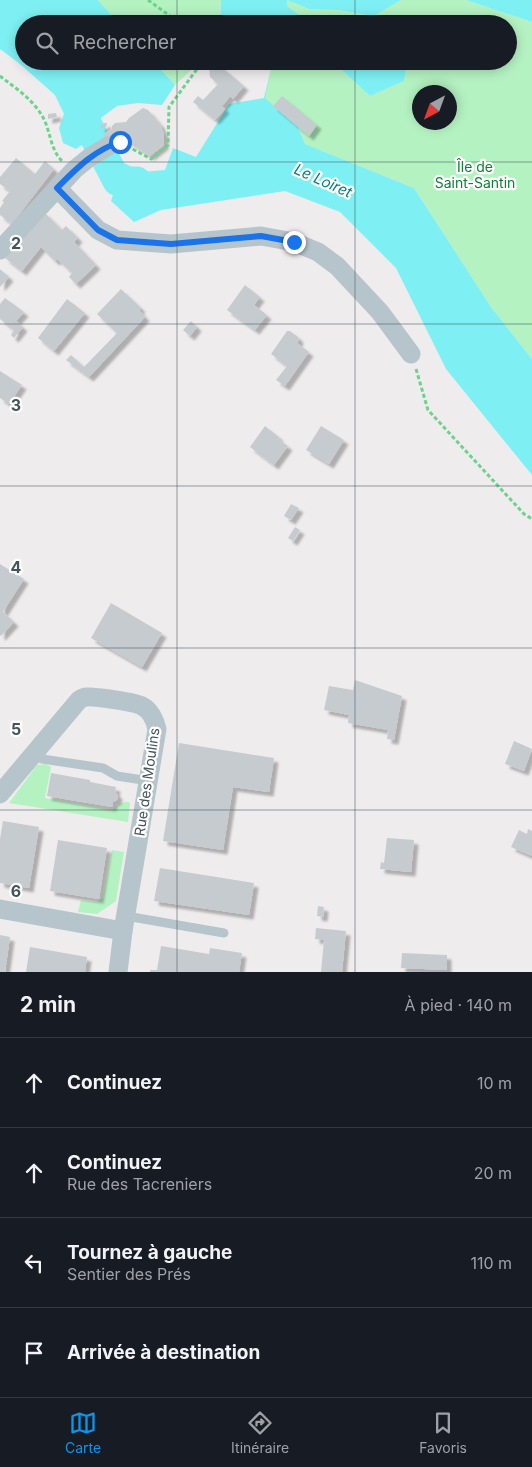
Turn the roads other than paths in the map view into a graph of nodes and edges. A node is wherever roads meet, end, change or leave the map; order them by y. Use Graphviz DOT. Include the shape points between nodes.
graph roads {
  1 [pos="110,145"];
  2 [pos="57,188"];
  3 [pos="0,250"];
  4 [pos="411,354"];
  5 [pos="35,753"];
  6 [pos="148,781"];
  7 [pos="0,794"];
  8 [pos="0,909"];
  9 [pos="124,923"];
  10 [pos="224,933"];
  11 [pos="118,972"];
  1 -- 2 [label="street" via="90,157"];
  2 -- 3 [label="street"];
  2 -- 4 [label="street" via="98,230 117,240 171,244 261,236 294,242 318,252 337,266 380,312"];
  5 -- 6 [label="lane" via="42,759 103,768 117,776"];
  5 -- 6 [label="street, Rue des Moulins" via="78,700 87,697 133,702 143,706 157,729"];
  5 -- 7 [label="street, Rue des Moulins"];
  6 -- 9 [label="street, Rue des Moulins"];
  8 -- 9 [label="street"];
  9 -- 10 [label="lane"];
  9 -- 11 [label="street, Rue des Moulins"];
}
